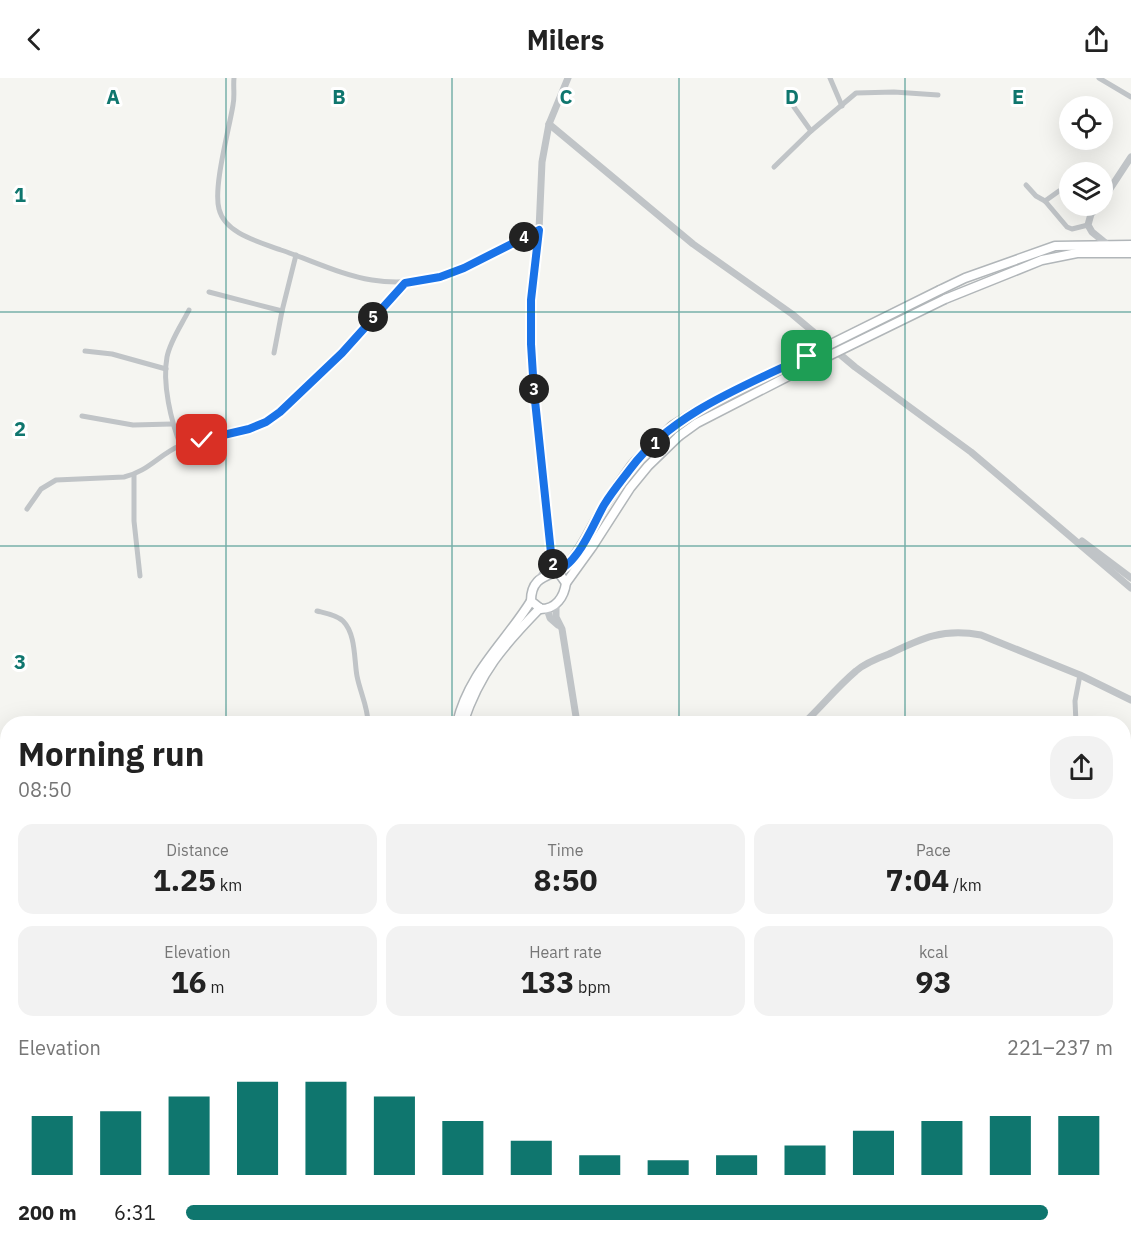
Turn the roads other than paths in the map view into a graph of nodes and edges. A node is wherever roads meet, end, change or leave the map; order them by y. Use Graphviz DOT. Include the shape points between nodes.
graph roads {
  1 [pos="234,78"];
  2 [pos="559,78"];
  3 [pos="830,78"];
  4 [pos="1099,78"];
  5 [pos="567,79"];
  6 [pos="938,96"];
  7 [pos="1131,97"];
  8 [pos="842,106"];
  9 [pos="794,107"];
  10 [pos="549,124"];
  11 [pos="811,131"];
  12 [pos="1131,157"];
  13 [pos="774,166"];
  14 [pos="1113,184"];
  15 [pos="1026,185"];
  16 [pos="1059,191"];
  17 [pos="1045,201"];
  18 [pos="1090,216"];
  19 [pos="1088,225"];
  20 [pos="539,230"];
  21 [pos="1131,245"];
  22 [pos="1106,248"];
  23 [pos="1131,253"];
  24 [pos="296,255"];
  25 [pos="405,283"];
  26 [pos="209,292"];
  27 [pos="189,310"];
  28 [pos="282,311"];
  29 [pos="85,351"];
  30 [pos="274,353"];
  31 [pos="166,369"];
  32 [pos="82,416"];
  33 [pos="172,424"];
  34 [pos="181,446"];
  35 [pos="134,475"];
  36 [pos="1032,504"];
  37 [pos="27,509"];
  38 [pos="552,560"];
  39 [pos="554,572"];
  40 [pos="140,576"];
  41 [pos="1131,578"];
  42 [pos="539,579"];
  43 [pos="566,583"];
  44 [pos="1131,588"];
  45 [pos="531,601"];
  46 [pos="556,604"];
  47 [pos="543,609"];
  48 [pos="317,611"];
  49 [pos="562,629"];
  50 [pos="1080,675"];
  51 [pos="1131,700"];
  52 [pos="368,716"];
  53 [pos="458,716"];
  54 [pos="466,716"];
  55 [pos="576,716"];
  56 [pos="810,716"];
  57 [pos="1076,716"];
  1 -- 24 [label="street" via="218,208 222,218 250,239"];
  2 -- 5 [label="street"];
  3 -- 8 [label="street"];
  4 -- 7 [label="street"];
  5 -- 10 [label="street"];
  6 -- 8 [label="street" via="863,92 856,93"];
  8 -- 11 [label="street"];
  9 -- 11 [label="street"];
  10 -- 20 [label="street" via="542,162"];
  10 -- 36 [label="street" via="693,244 792,314"];
  11 -- 13 [label="street"];
  12 -- 14 [label="street"];
  15 -- 17 [label="street"];
  16 -- 17 [label="street"];
  17 -- 19 [label="street" via="1067,228"];
  18 -- 19 [label="street"];
  19 -- 22 [label="street"];
  20 -- 25 [label="street" via="464,268"];
  20 -- 38 [label="street" via="531,300 531,344"];
  21 -- 22 [label="main road"];
  22 -- 23 [label="main road"];
  22 -- 39 [label="main road, bridge" via="1055,246 965,278 698,410 672,426 633,465 569,563"];
  22 -- 43 [label="main road, bridge" via="1042,260 945,299 697,423 648,466"];
  24 -- 25 [label="street" via="371,280"];
  24 -- 28 [label="street"];
  25 -- 34 [label="street" via="342,353 280,412 249,429"];
  26 -- 28 [label="street"];
  27 -- 31 [label="street" via="167,355"];
  28 -- 30 [label="street"];
  29 -- 31 [label="street"];
  31 -- 33 [label="street"];
  32 -- 33 [label="street" via="133,425"];
  33 -- 34 [label="street"];
  34 -- 35 [label="street"];
  35 -- 37 [label="street" via="56,480 41,489"];
  35 -- 40 [label="street"];
  36 -- 41 [label="street"];
  36 -- 44 [label="street"];
  38 -- 39 [label="street"];
  38 -- 42 [label="street"];
  39 -- 42 [label="main road"];
  39 -- 43 [label="main road" via="560,573"];
  42 -- 45 [label="main road"];
  43 -- 46 [label="main road"];
  45 -- 47 [label="main road"];
  45 -- 53 [label="main road" via="484,662"];
  46 -- 47 [label="main road"];
  46 -- 49 [label="street" via="556,617"];
  47 -- 49 [label="street"];
  47 -- 54 [label="main road" via="489,666"];
  48 -- 52 [label="street" via="342,620 347,627"];
  49 -- 55 [label="street"];
  50 -- 51 [label="street"];
  50 -- 56 [label="street" via="981,635 944,632 858,668"];
  50 -- 57 [label="street"];
}
